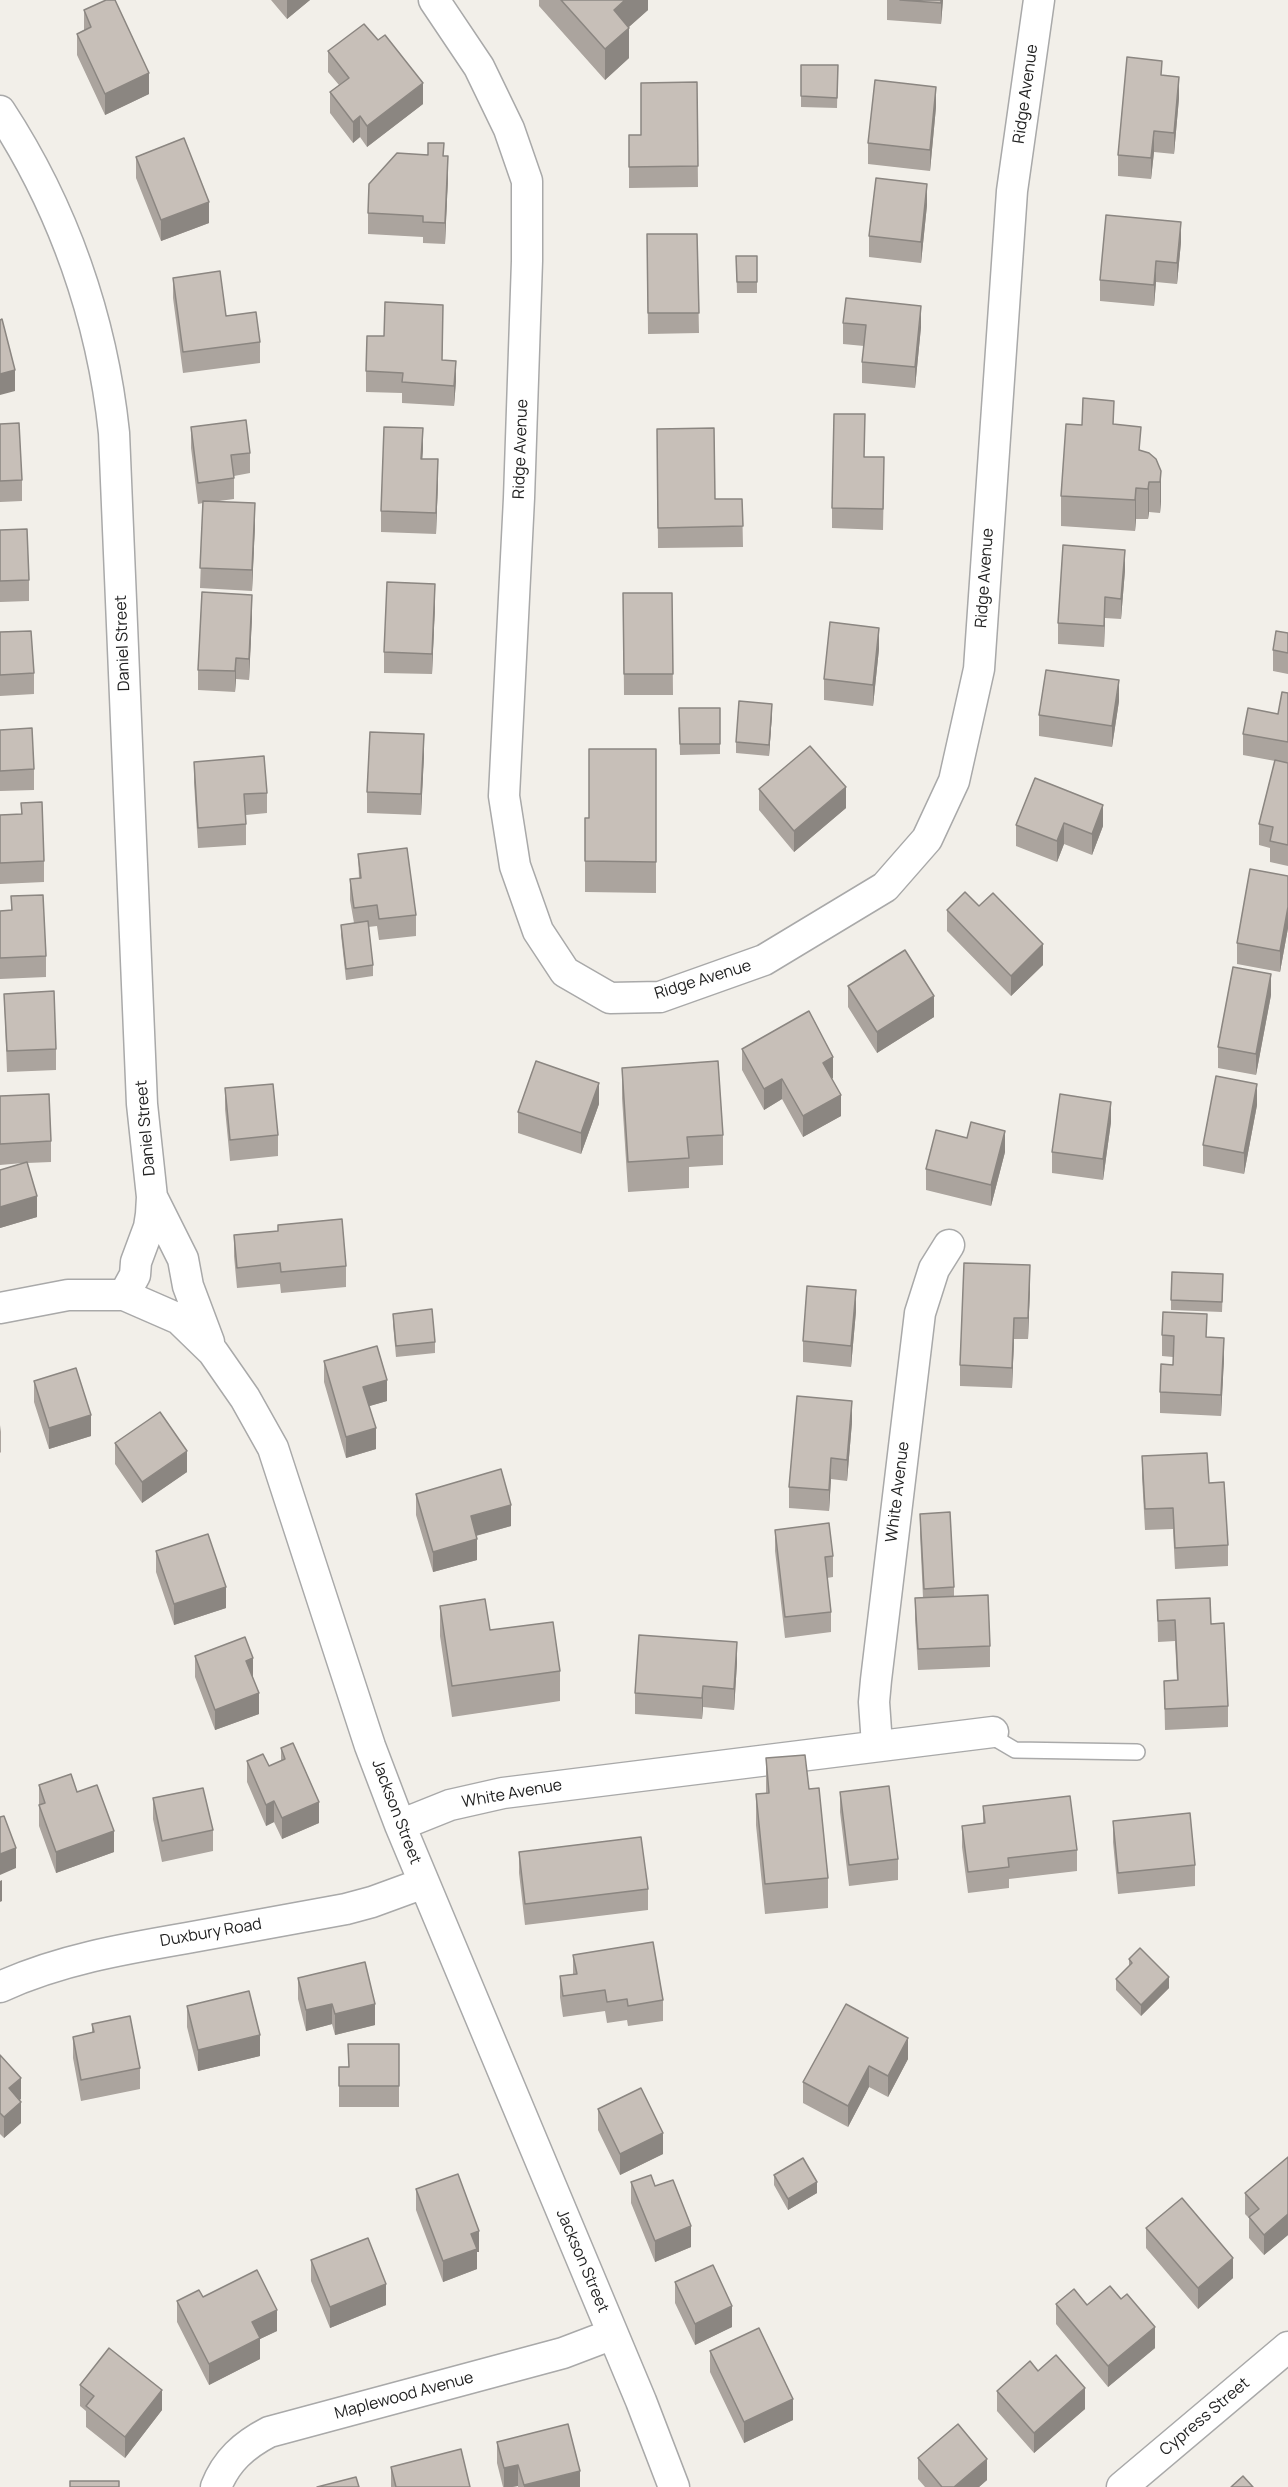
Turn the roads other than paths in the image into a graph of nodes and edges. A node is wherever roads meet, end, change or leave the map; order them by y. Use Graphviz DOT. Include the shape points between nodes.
graph roads {
  1 [pos="434,0"];
  2 [pos="1039,0"];
  3 [pos="0,111"];
  4 [pos="152,1197"];
  5 [pos="949,1245"];
  6 [pos="124,1295"];
  7 [pos="0,1308"];
  8 [pos="213,1352"];
  9 [pos="993,1732"];
  10 [pos="877,1745"];
  11 [pos="1137,1752"];
  12 [pos="400,1825"];
  13 [pos="424,1883"];
  14 [pos="0,1987"];
  15 [pos="613,2334"];
  16 [pos="1288,2347"];
  17 [pos="216,2487"];
  18 [pos="674,2487"];
  19 [pos="1122,2487"];
  1 -- 2 [label="street, Ridge Avenue" via="479,67 509,129 527,181 519,498 504,796 515,866 538,932 565,972 610,998 660,997 764,960 885,887 927,839 954,781 979,669 1012,191"];
  3 -- 4 [label="street, Daniel Street" via="28,157 65,235 92,311 109,389 142,1104"];
  4 -- 6 [label="street, Daniel Street" via="149,1227 135,1275"];
  4 -- 8 [label="street, Daniel Street" via="183,1259 188,1286"];
  5 -- 10 [label="street, White Avenue" via="934,1269 920,1313 876,1680"];
  6 -- 7 [label="street, Jackson Street" via="68,1295"];
  6 -- 8 [label="street, Jackson Street" via="179,1319"];
  8 -- 12 [label="street, Jackson Street" via="273,1448 370,1746"];
  9 -- 10 [label="street, White Avenue"];
  9 -- 11 [label="lane" via="998,1740 1015,1750"];
  10 -- 12 [label="street, White Avenue" via="502,1793 450,1805"];
  12 -- 13 [label="street, Jackson Street"];
  13 -- 14 [label="street, Duxbury Road" via="346,1909 81,1959"];
  13 -- 15 [label="street, Jackson Street"];
  15 -- 17 [label="street, Maplewood Avenue" via="563,2353 269,2433 237,2452"];
  15 -- 18 [label="street, Jackson Street"];
  16 -- 19 [label="street, Cypress Street"];
}
